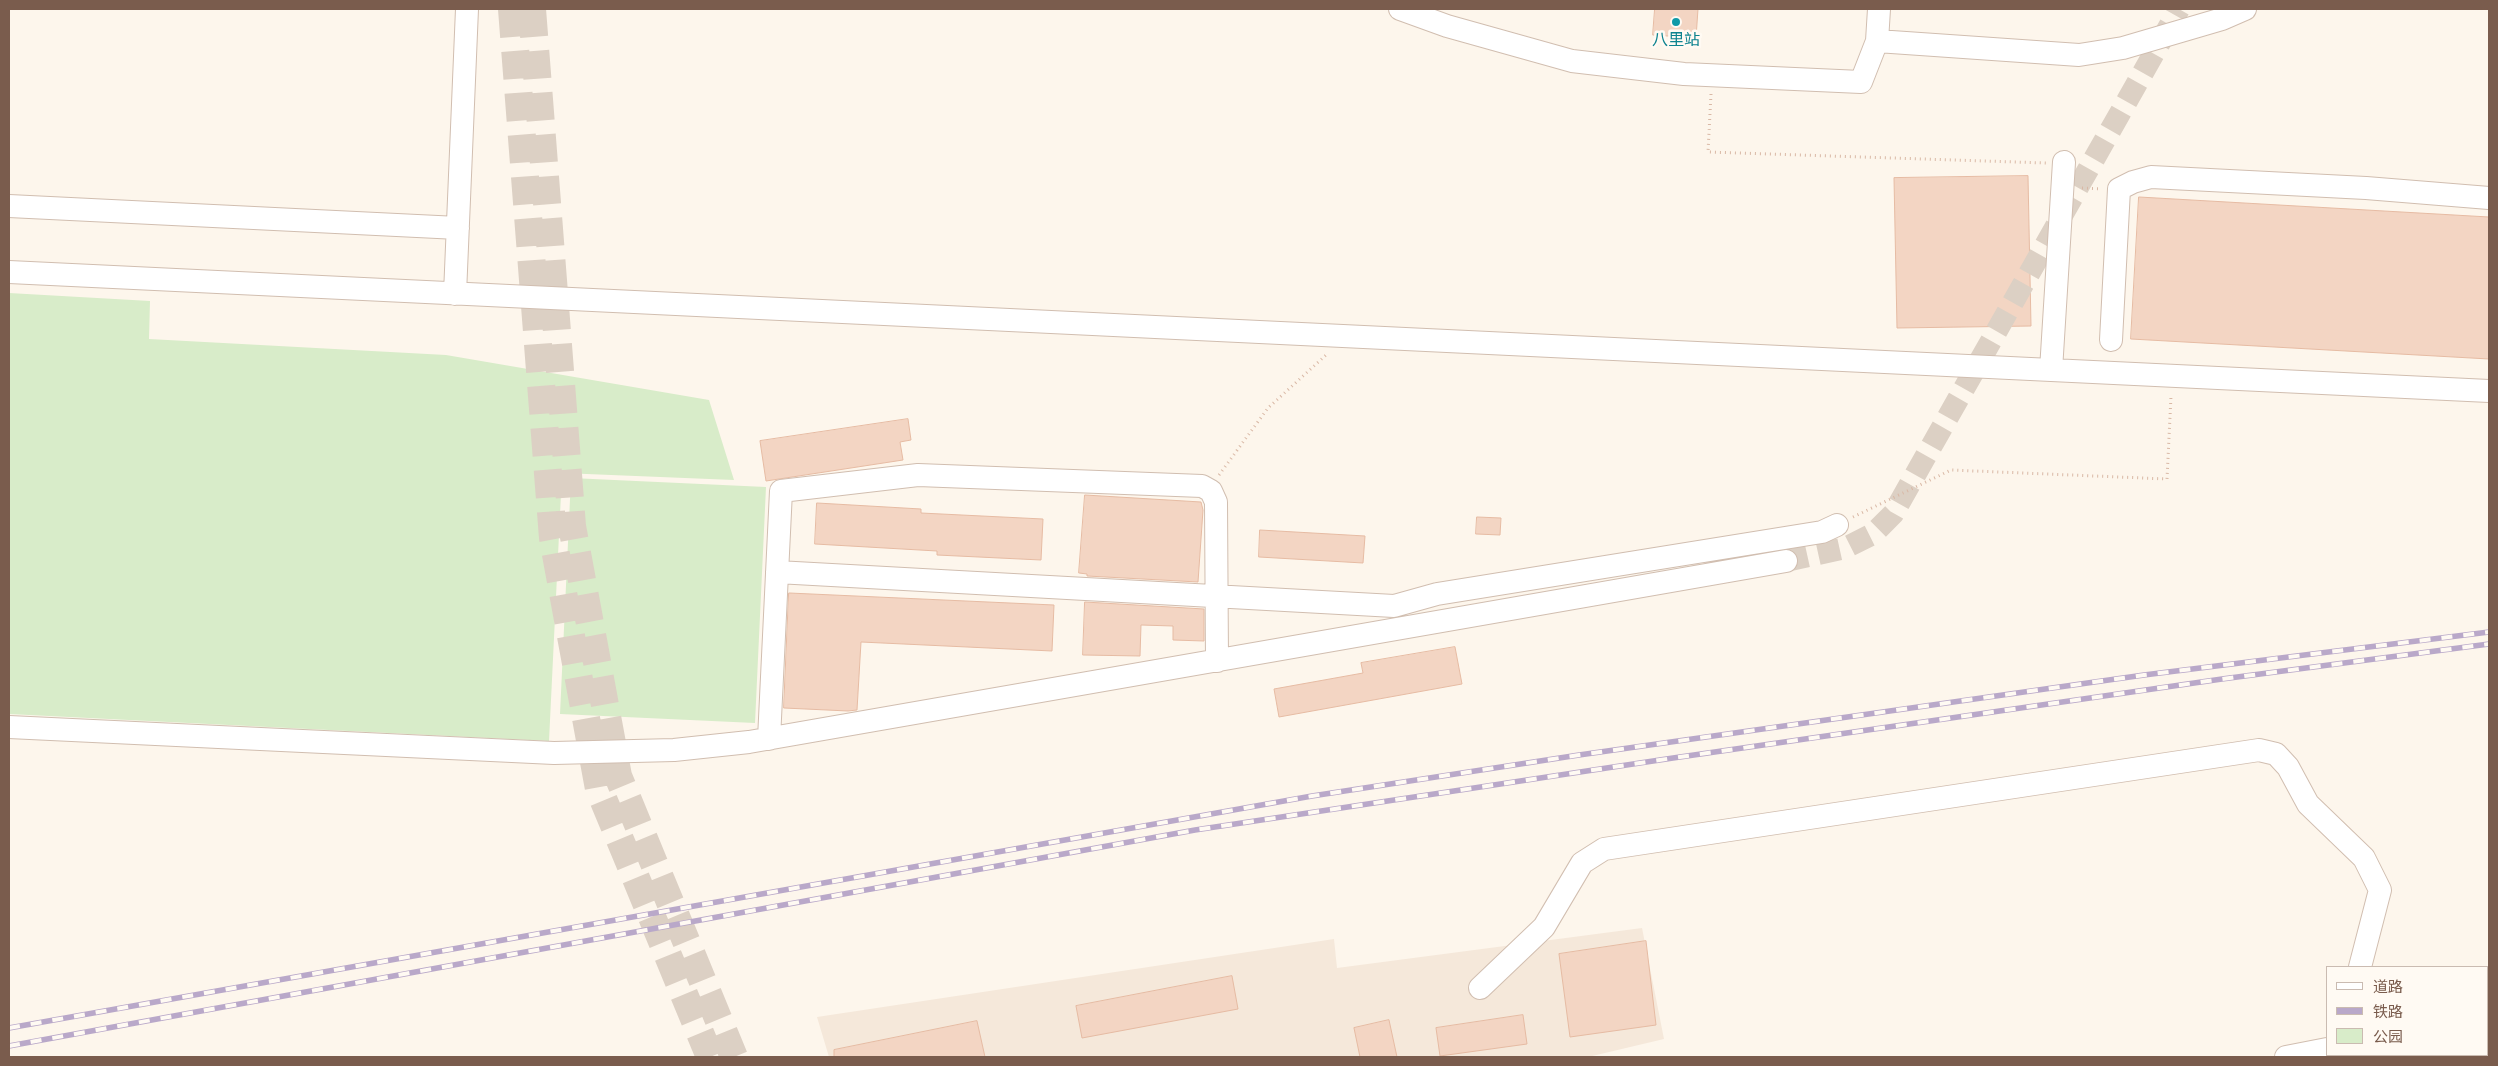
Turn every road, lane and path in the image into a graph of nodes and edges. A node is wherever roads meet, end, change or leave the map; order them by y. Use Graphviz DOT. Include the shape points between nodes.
graph roads {
  1 [pos="467,9"];
  2 [pos="1400,9"];
  3 [pos="1879,9"];
  4 [pos="2245,9"];
  5 [pos="1449,17"];
  6 [pos="1877,41"];
  7 [pos="1712,75"];
  8 [pos="2064,162"];
  9 [pos="2063,188"];
  10 [pos="2119,190"];
  11 [pos="2489,198"];
  12 [pos="9,206"];
  13 [pos="458,228"];
  14 [pos="9,272"];
  15 [pos="454,294"];
  16 [pos="1343,336"];
  17 [pos="2111,340"];
  18 [pos="2051,370"];
  19 [pos="2172,376"];
  20 [pos="2489,392"];
  21 [pos="1211,491"];
  22 [pos="1837,525"];
  23 [pos="1786,561"];
  24 [pos="777,572"];
  25 [pos="1215,598"];
  26 [pos="1394,606"];
  27 [pos="1398,629"];
  28 [pos="1217,661"];
  29 [pos="9,727"];
  30 [pos="769,739"];
  31 [pos="2360,966"];
  32 [pos="1480,988"];
  33 [pos="2326,1049"];
  34 [pos="2286,1057"];
  1 -- 13 [label="street"];
  2 -- 5 [label="street"];
  3 -- 6 [label="street"];
  4 -- 6 [label="street" via="2222,19 2123,48 2079,55"];
  5 -- 7 [label="street" via="1572,61"];
  6 -- 7 [label="street" via="1861,82"];
  7 -- 8 [label="path" via="1708,152 2024,164"];
  8 -- 9 [label="street"];
  9 -- 10 [label="path"];
  9 -- 18 [label="street"];
  10 -- 11 [label="street" via="2151,177"];
  10 -- 17 [label="street"];
  12 -- 13 [label="street"];
  13 -- 15 [label="street"];
  14 -- 15 [label="street"];
  15 -- 16 [label="street"];
  16 -- 18 [label="street"];
  16 -- 21 [label="path" via="1312,370 1268,408 1220,472"];
  18 -- 19 [label="street"];
  19 -- 20 [label="street"];
  19 -- 22 [label="path" via="2167,480 1951,470"];
  21 -- 24 [label="street" via="1202,486 918,475 780,491"];
  21 -- 25 [label="street" via="1216,502"];
  22 -- 26 [label="street" via="1822,532 1437,594"];
  23 -- 27 [label="street"];
  24 -- 25 [label="street"];
  24 -- 30 [label="street"];
  25 -- 26 [label="street"];
  25 -- 28 [label="street"];
  26 -- 27 [label="street"];
  27 -- 28 [label="street"];
  28 -- 30 [label="street"];
  29 -- 30 [label="street" via="554,753 674,750"];
  31 -- 32 [label="street" via="2380,890 2364,858 2308,804 2288,767 2276,754 2259,750 1604,849 1582,863 1544,927"];
  33 -- 34 [label="street"];
}
